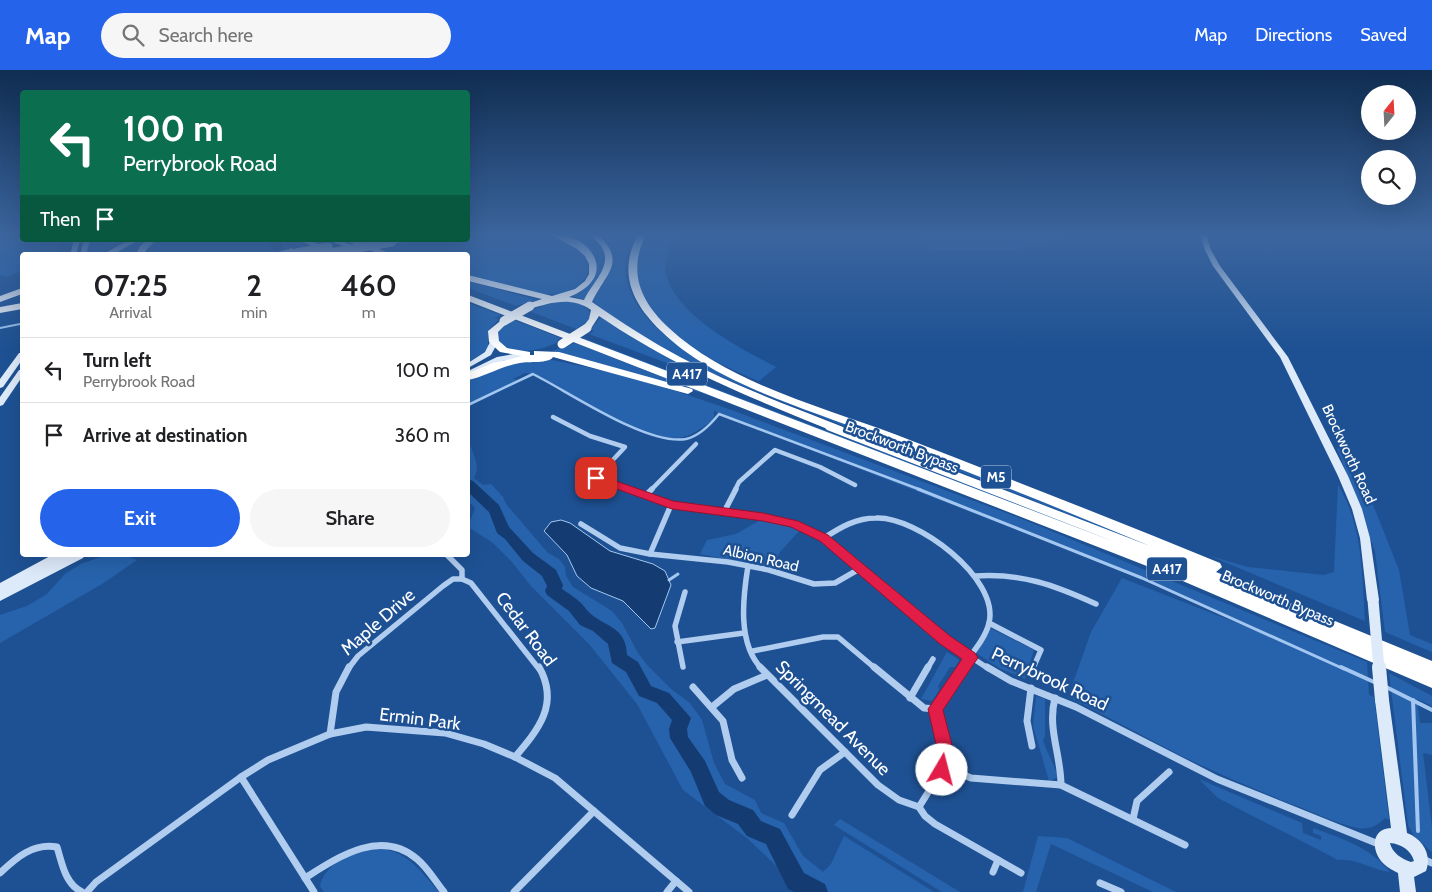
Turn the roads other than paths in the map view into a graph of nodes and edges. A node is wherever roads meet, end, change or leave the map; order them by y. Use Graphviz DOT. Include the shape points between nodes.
graph roads {
  1 [pos="593,272"];
  2 [pos="606,272"];
  3 [pos="632,272"];
  4 [pos="1220,272"];
  5 [pos="470,279"];
  6 [pos="20,292"];
  7 [pos="470,292"];
  8 [pos="555,298"];
  9 [pos="0,299"];
  10 [pos="470,299"];
  11 [pos="20,306"];
  12 [pos="591,307"];
  13 [pos="0,310"];
  14 [pos="20,312"];
  15 [pos="0,317"];
  16 [pos="494,342"];
  17 [pos="538,353"];
  18 [pos="525,354"];
  19 [pos="20,358"];
  20 [pos="470,365"];
  21 [pos="604,367"];
  22 [pos="20,375"];
  23 [pos="470,375"];
  24 [pos="470,375"];
  25 [pos="0,385"];
  26 [pos="0,403"];
  27 [pos="552,417"];
  28 [pos="696,444"];
  29 [pos="902,460"];
  30 [pos="583,473"];
  31 [pos="596,478"];
  32 [pos="855,485"];
  33 [pos="646,495"];
  34 [pos="672,505"];
  35 [pos="724,512"];
  36 [pos="581,524"];
  37 [pos="824,538"];
  38 [pos="650,554"];
  39 [pos="58,557"];
  40 [pos="75,557"];
  41 [pos="449,557"];
  42 [pos="748,566"];
  43 [pos="861,568"];
  44 [pos="975,576"];
  45 [pos="462,579"];
  46 [pos="0,588"];
  47 [pos="685,592"];
  48 [pos="0,597"];
  49 [pos="1096,604"];
  50 [pos="989,623"];
  51 [pos="744,633"];
  52 [pos="677,642"];
  53 [pos="753,651"];
  54 [pos="933,658"];
  55 [pos="970,658"];
  56 [pos="1432,661"];
  57 [pos="1034,666"];
  58 [pos="683,667"];
  59 [pos="1432,668"];
  60 [pos="767,675"];
  61 [pos="1432,681"];
  62 [pos="693,687"];
  63 [pos="1031,688"];
  64 [pos="910,698"];
  65 [pos="1055,698"];
  66 [pos="712,707"];
  67 [pos="936,709"];
  68 [pos="330,734"];
  69 [pos="1032,746"];
  70 [pos="845,752"];
  71 [pos="515,757"];
  72 [pos="943,766"];
  73 [pos="1169,772"];
  74 [pos="241,777"];
  75 [pos="742,778"];
  76 [pos="1061,784"];
  77 [pos="919,807"];
  78 [pos="594,811"];
  79 [pos="792,815"];
  80 [pos="1133,819"];
  81 [pos="1400,837"];
  82 [pos="1185,845"];
  83 [pos="1382,845"];
  84 [pos="998,860"];
  85 [pos="1427,861"];
  86 [pos="1405,868"];
  87 [pos="993,872"];
  88 [pos="0,873"];
  89 [pos="1021,873"];
  90 [pos="305,878"];
  91 [pos="676,881"];
  92 [pos="1100,882"];
  93 [pos="82,892"];
  94 [pos="87,892"];
  95 [pos="314,892"];
  96 [pos="444,892"];
  97 [pos="514,892"];
  98 [pos="667,892"];
  99 [pos="688,892"];
  100 [pos="1121,892"];
  101 [pos="1408,892"];
  1 -- 8 [label="highway" via="585,287"];
  2 -- 12 [label="highway"];
  3 -- 56 [label="highway, M5" via="634,284 651,315 675,339 717,366 1049,498"];
  4 -- 81 [label="street, Brockworth Road, bridge" via="1277,344 1343,476 1365,538"];
  5 -- 8 [label="highway" via="513,291"];
  6 -- 9 [label="highway"];
  7 -- 29 [label="highway, Brockworth Bypass / A417"];
  8 -- 12 [label="highway"];
  8 -- 16 [label="highway, bridge" via="530,306 504,321 493,331"];
  10 -- 29 [label="highway, Brockworth Bypass / A417"];
  11 -- 13 [label="highway"];
  12 -- 17 [label="highway, bridge" via="593,322 587,328 562,344"];
  12 -- 29 [label="highway" via="657,349 698,370"];
  14 -- 15 [label="highway"];
  16 -- 18 [label="highway" via="504,350"];
  16 -- 20 [label="street" via="488,353"];
  17 -- 18 [label="highway"];
  17 -- 21 [label="highway"];
  18 -- 23 [label="street" via="500,359"];
  19 -- 25 [label="street"];
  21 -- 24 [label="highway" via="532,358 503,363"];
  21 -- 29 [label="highway" via="683,389"];
  22 -- 26 [label="street"];
  27 -- 31 [label="street" via="590,436 625,447"];
  28 -- 33 [label="street"];
  29 -- 59 [label="highway, Brockworth Bypass / A417" via="1287,605"];
  29 -- 61 [label="highway, Brockworth Bypass / A417"];
  30 -- 31 [label="street, Perrybrook Road"];
  31 -- 33 [label="street, Perrybrook Road"];
  32 -- 35 [label="street" via="776,450 739,482"];
  33 -- 34 [label="street, Perrybrook Road"];
  34 -- 35 [label="street, Perrybrook Road"];
  34 -- 38 [label="street"];
  35 -- 37 [label="street, Perrybrook Road" via="794,524"];
  36 -- 38 [label="street, Albion Road" via="620,548"];
  37 -- 43 [label="street, Perrybrook Road"];
  37 -- 44 [label="street" via="853,521 888,518 923,530"];
  38 -- 42 [label="street, Albion Road"];
  39 -- 46 [label="street"];
  40 -- 48 [label="street"];
  41 -- 45 [label="street, Cedar Road" via="462,570"];
  42 -- 43 [label="street, Albion Road" via="824,585 835,583"];
  42 -- 51 [label="street, Springmead Avenue" via="743,598"];
  43 -- 55 [label="street, Perrybrook Road"];
  44 -- 49 [label="street" via="1017,574"];
  44 -- 50 [label="street" via="988,600"];
  45 -- 68 [label="street, Maple Drive" via="443,586 358,656 337,686 332,702"];
  45 -- 71 [label="street, Cedar Road" via="471,583 545,678 548,695 546,714"];
  47 -- 52 [label="street" via="675,626"];
  50 -- 55 [label="street"];
  50 -- 57 [label="street" via="1041,650"];
  51 -- 52 [label="street"];
  51 -- 53 [label="street, Springmead Avenue"];
  52 -- 58 [label="street"];
  53 -- 60 [label="street, Springmead Avenue" via="758,665"];
  53 -- 64 [label="street" via="838,637"];
  54 -- 64 [label="street"];
  55 -- 63 [label="street, Perrybrook Road" via="1011,681"];
  55 -- 67 [label="street"];
  60 -- 66 [label="street" via="734,689"];
  60 -- 70 [label="street, Springmead Avenue"];
  62 -- 66 [label="street"];
  63 -- 65 [label="street, Perrybrook Road"];
  63 -- 69 [label="street" via="1027,721"];
  64 -- 67 [label="street" via="924,708"];
  65 -- 76 [label="street" via="1050,719 1060,763"];
  65 -- 83 [label="street, Perrybrook Road" via="1217,780"];
  66 -- 75 [label="street" via="723,721 732,760"];
  67 -- 72 [label="street" via="946,753"];
  68 -- 71 [label="street, Ermin Park" via="366,727 445,733"];
  68 -- 74 [label="street, Ermin Park" via="282,754"];
  70 -- 77 [label="street, Springmead Avenue" via="878,785 899,800"];
  70 -- 79 [label="street" via="820,770"];
  71 -- 78 [label="street, Ermin Park" via="555,778"];
  72 -- 76 [label="street" via="971,778"];
  72 -- 77 [label="street"];
  73 -- 80 [label="street" via="1137,802"];
  74 -- 90 [label="street"];
  74 -- 94 [label="street, Ermin Park" via="96,882"];
  76 -- 80 [label="street"];
  77 -- 84 [label="street, Springmead Avenue" via="935,824"];
  78 -- 91 [label="street, Ermin Park"];
  78 -- 97 [label="street"];
  80 -- 82 [label="street"];
  81 -- 83 [label="street" via="1386,836"];
  81 -- 85 [label="street"];
  83 -- 86 [label="street" via="1390,858"];
  84 -- 87 [label="street"];
  84 -- 89 [label="street, Springmead Avenue"];
  85 -- 86 [label="street" via="1419,869"];
  86 -- 101 [label="street"];
  88 -- 93 [label="street" via="30,849 47,844 57,847 69,881"];
  90 -- 95 [label="street"];
  90 -- 96 [label="street" via="349,851 371,844 404,851 417,860"];
  91 -- 98 [label="street"];
  91 -- 99 [label="street, Ermin Park"];
  92 -- 100 [label="street"];
}
